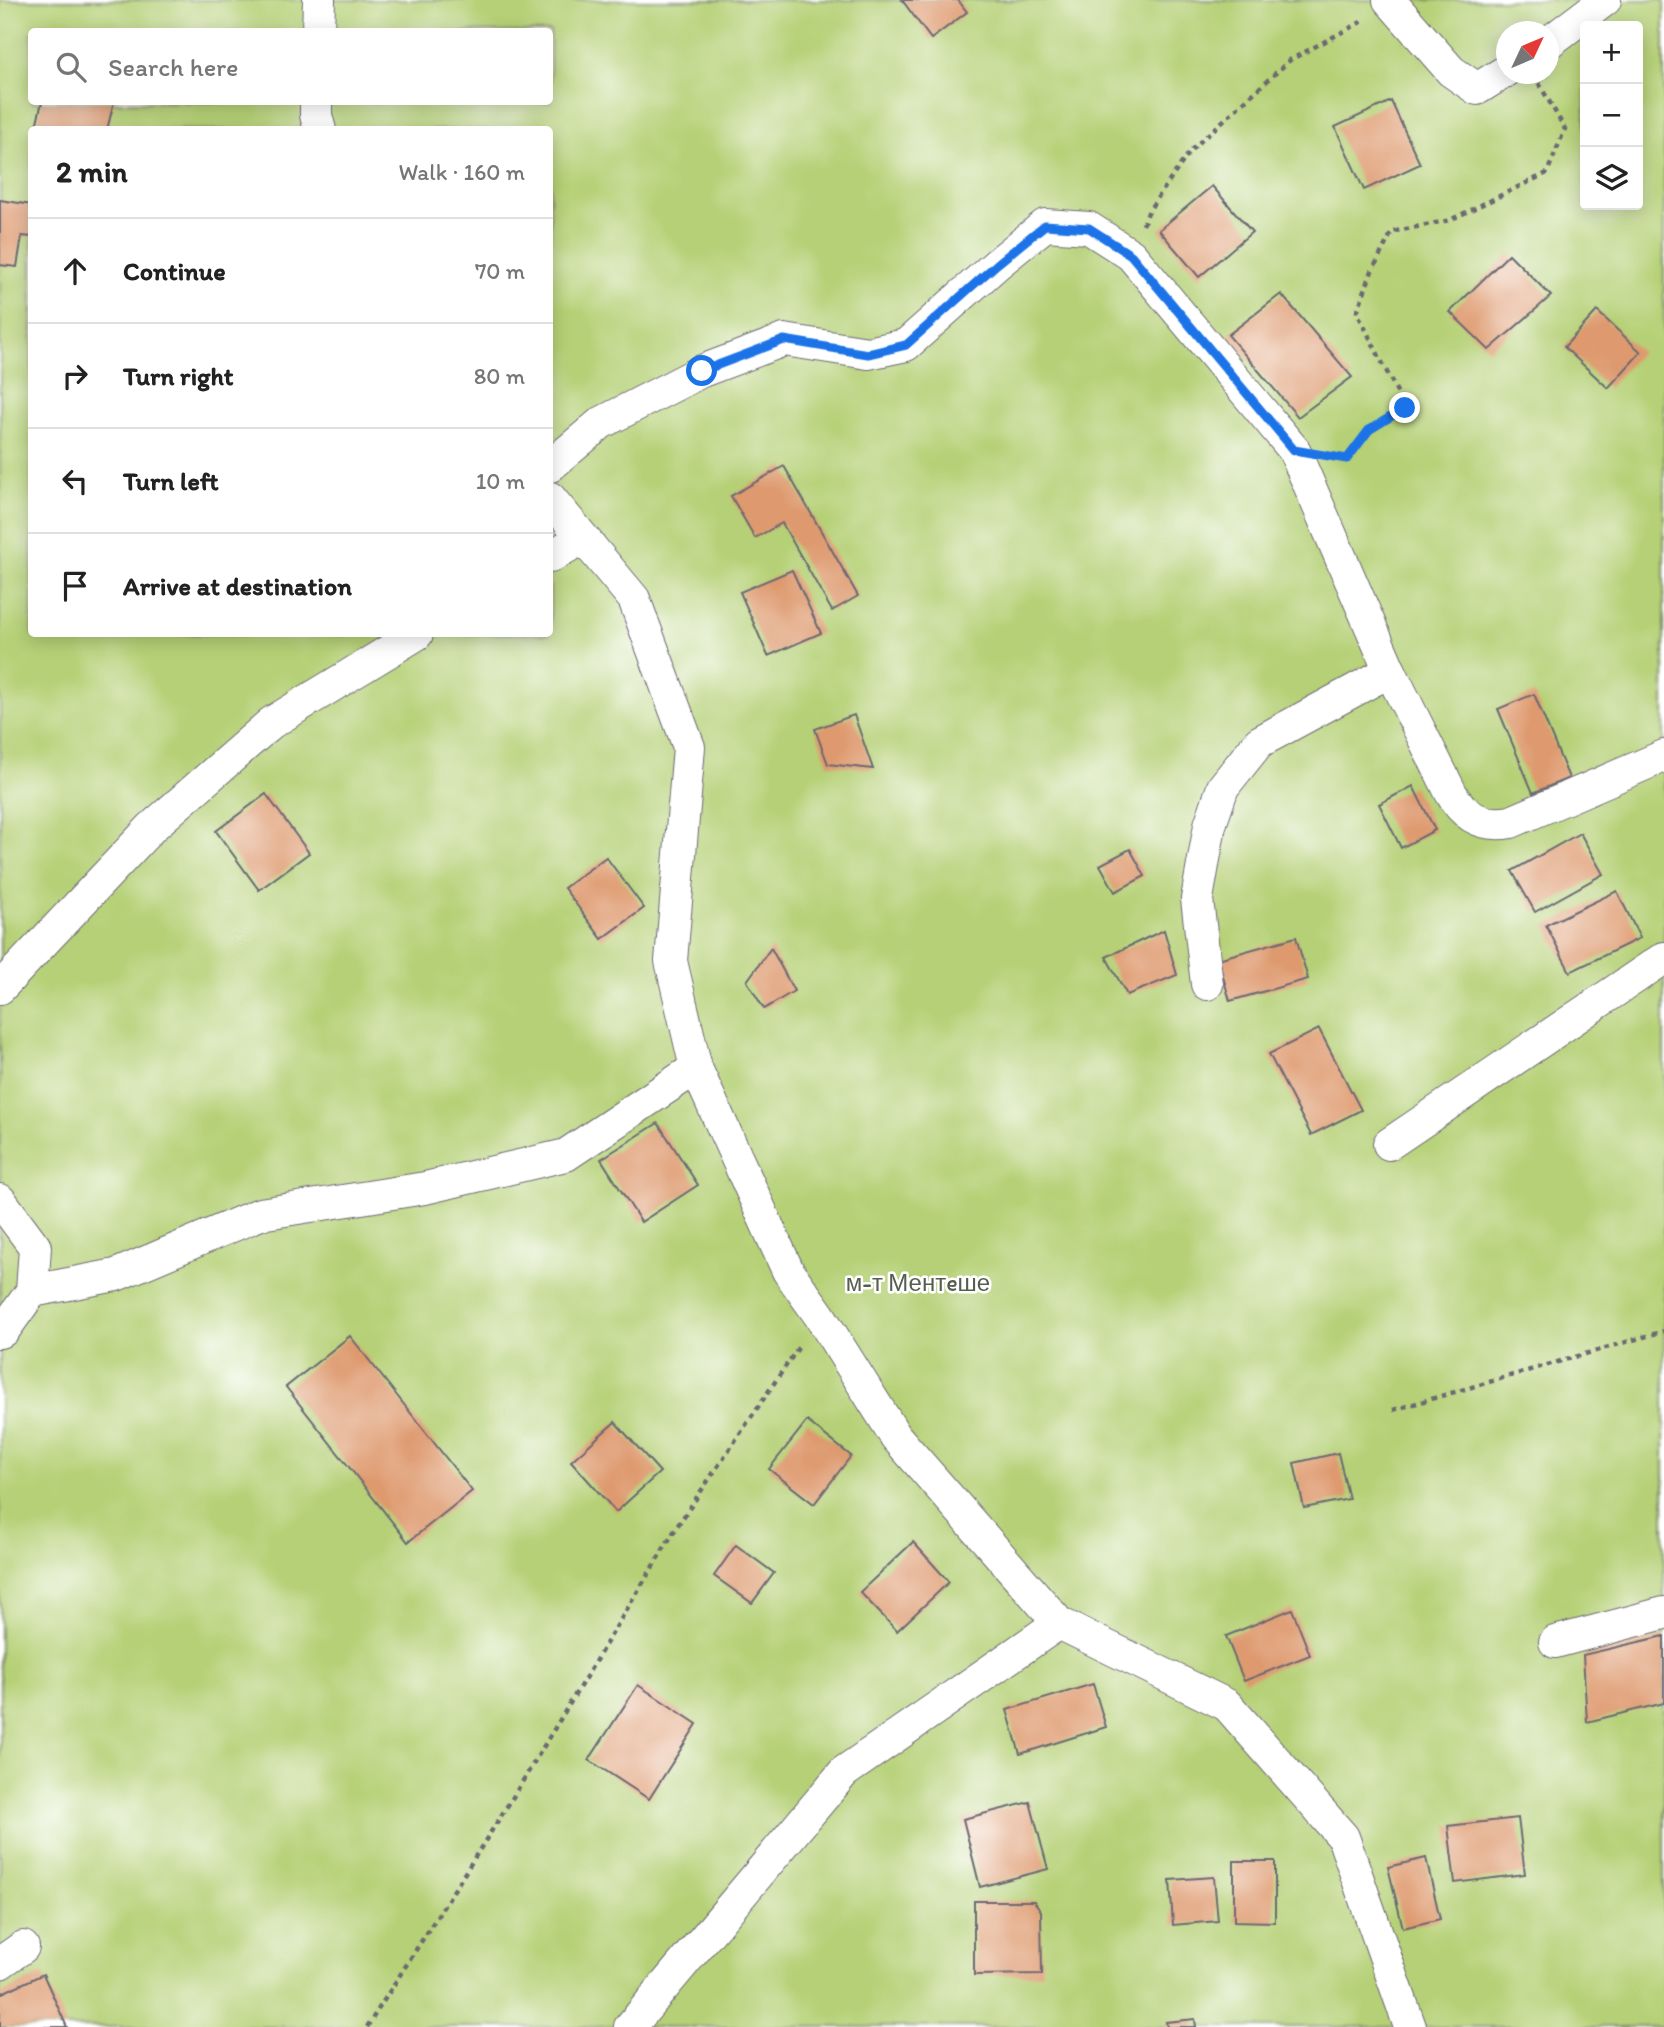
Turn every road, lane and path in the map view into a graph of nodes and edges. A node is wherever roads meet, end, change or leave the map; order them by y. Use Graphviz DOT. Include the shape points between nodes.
graph roads {
  1 [pos="320,0"];
  2 [pos="1605,0"];
  3 [pos="1378,6"];
  4 [pos="318,28"];
  5 [pos="1559,35"];
  6 [pos="1496,78"];
  7 [pos="1540,84"];
  8 [pos="316,105"];
  9 [pos="319,126"];
  10 [pos="1131,255"];
  11 [pos="1294,450"];
  12 [pos="553,463"];
  13 [pos="553,501"];
  14 [pos="582,538"];
  15 [pos="553,555"];
  16 [pos="412,637"];
  17 [pos="1390,671"];
  18 [pos="1664,755"];
  19 [pos="1664,958"];
  20 [pos="1207,984"];
  21 [pos="0,988"];
  22 [pos="696,1068"];
  23 [pos="1389,1144"];
  24 [pos="0,1200"];
  25 [pos="32,1291"];
  26 [pos="820,1316"];
  27 [pos="1664,1331"];
  28 [pos="0,1332"];
  29 [pos="1393,1410"];
  30 [pos="1664,1613"];
  31 [pos="1059,1623"];
  32 [pos="1555,1642"];
  33 [pos="368,2027"];
  34 [pos="630,2027"];
  35 [pos="1410,2027"];
  1 -- 4 [label="street"];
  2 -- 5 [label="street"];
  3 -- 6 [label="street" via="1477,89"];
  3 -- 10 [label="path" via="1362,23 1290,60 1191,150 1149,210"];
  7 -- 11 [label="path" via="1565,129 1547,173 1450,220 1392,232 1372,271 1357,312 1405,408 1369,430 1347,459"];
  8 -- 9 [label="street"];
  10 -- 11 [label="street"];
  10 -- 12 [label="street" via="1089,228 1045,225 906,345 868,354 784,340 702,371 601,423"];
  11 -- 17 [label="street"];
  13 -- 14 [label="street"];
  14 -- 15 [label="street"];
  14 -- 22 [label="street" via="634,599 689,747 671,961"];
  16 -- 21 [label="street" via="271,723 152,827"];
  17 -- 18 [label="street" via="1458,806 1482,822 1511,822"];
  17 -- 20 [label="street" via="1259,742 1223,787 1210,825 1197,899"];
  19 -- 23 [label="street"];
  22 -- 25 [label="street" via="566,1156 425,1188 260,1214 116,1275"];
  22 -- 26 [label="street" via="788,1271"];
  24 -- 25 [label="street" via="35,1247"];
  25 -- 28 [label="street"];
  26 -- 31 [label="street" via="896,1437"];
  26 -- 33 [label="path" via="678,1525"];
  27 -- 29 [label="path"];
  30 -- 32 [label="street"];
  31 -- 34 [label="street" via="844,1772"];
  31 -- 35 [label="street" via="1227,1705 1343,1837"];
}
